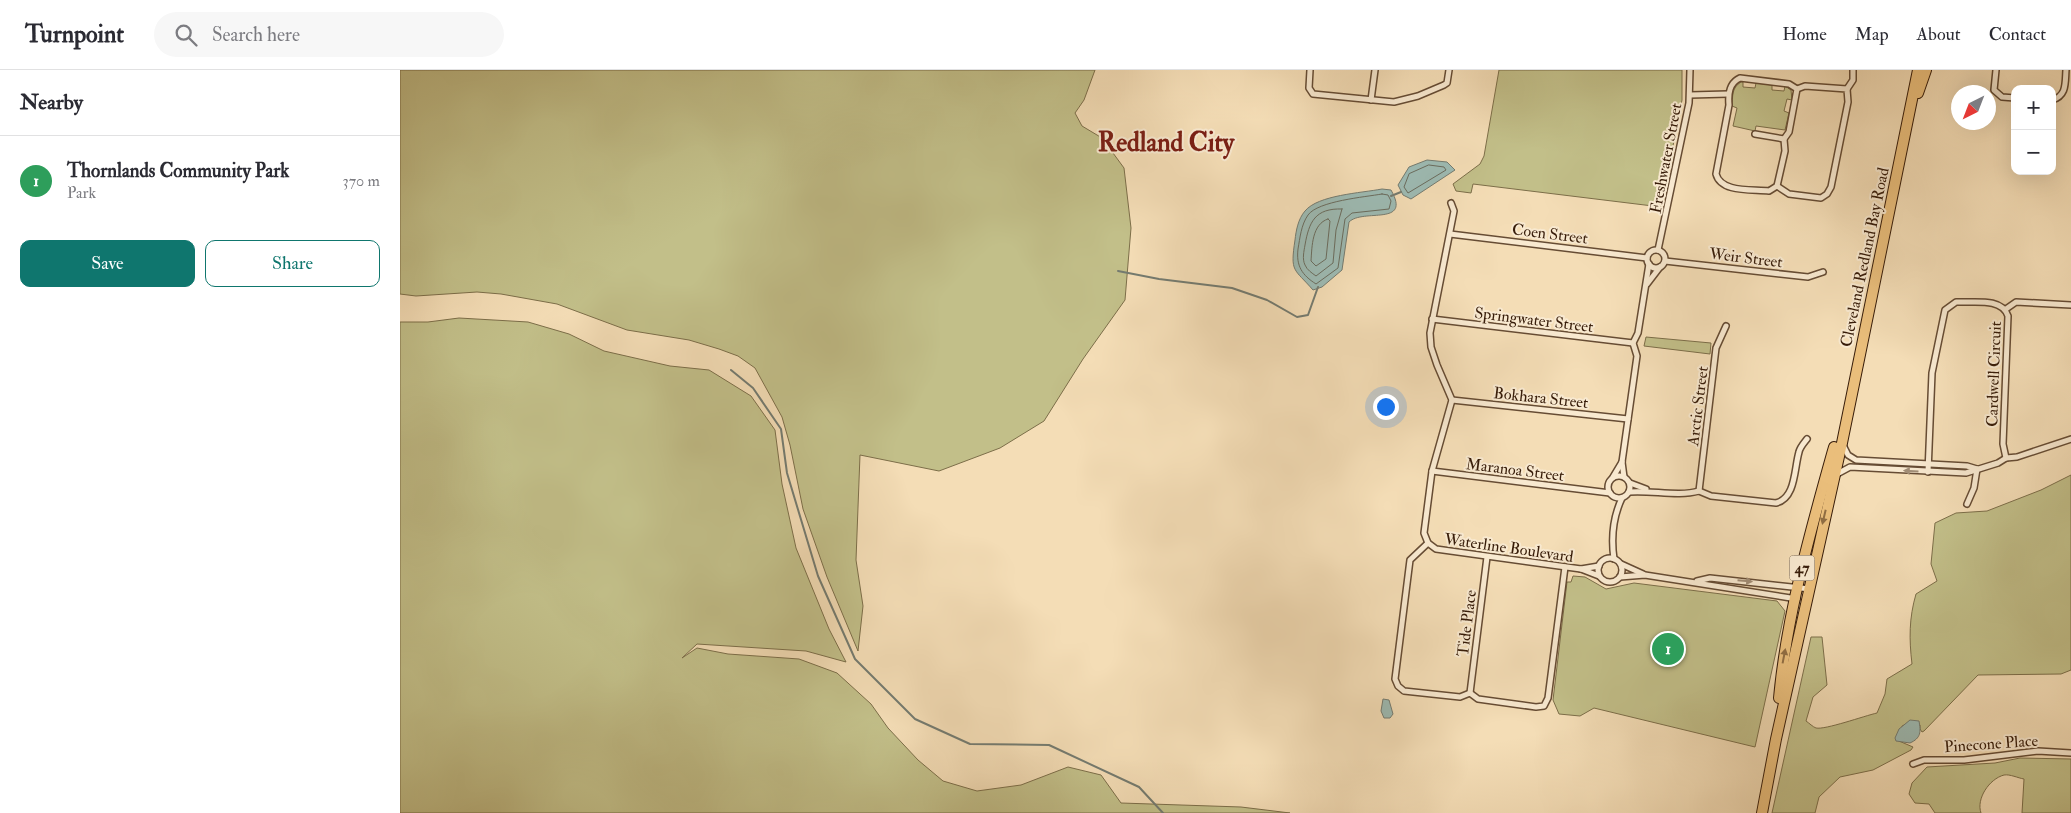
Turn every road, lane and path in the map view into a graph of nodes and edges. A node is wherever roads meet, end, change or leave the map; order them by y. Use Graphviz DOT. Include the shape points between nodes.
graph roads {
  1 [pos="1310,70"];
  2 [pos="1375,70"];
  3 [pos="1450,70"];
  4 [pos="1690,70"];
  5 [pos="1853,70"];
  6 [pos="1918,70"];
  7 [pos="1926,70"];
  8 [pos="1996,70"];
  9 [pos="2066,70"];
  10 [pos="1797,89"];
  11 [pos="1846,90"];
  12 [pos="1728,94"];
  13 [pos="1690,95"];
  14 [pos="2011,98"];
  15 [pos="2056,98"];
  16 [pos="1371,100"];
  17 [pos="1909,120"];
  18 [pos="1755,134"];
  19 [pos="1784,139"];
  20 [pos="1777,186"];
  21 [pos="1451,202"];
  22 [pos="1450,234"];
  23 [pos="1658,250"];
  24 [pos="1648,261"];
  25 [pos="1665,261"];
  26 [pos="1660,268"];
  27 [pos="1823,272"];
  28 [pos="1647,285"];
  29 [pos="2071,305"];
  30 [pos="2006,309"];
  31 [pos="1432,319"];
  32 [pos="1726,326"];
  33 [pos="1634,343"];
  34 [pos="1452,400"];
  35 [pos="1850,401"];
  36 [pos="1628,419"];
  37 [pos="1807,439"];
  38 [pos="2071,439"];
  39 [pos="1842,443"];
  40 [pos="2006,458"];
  41 [pos="1622,462"];
  42 [pos="1928,464"];
  43 [pos="1977,470"];
  44 [pos="1432,471"];
  45 [pos="1928,472"];
  46 [pos="1624,477"];
  47 [pos="1834,477"];
  48 [pos="1612,478"];
  49 [pos="1608,484"];
  50 [pos="1630,484"];
  51 [pos="1648,490"];
  52 [pos="1699,491"];
  53 [pos="1595,492"];
  54 [pos="1629,492"];
  55 [pos="1611,494"];
  56 [pos="1622,498"];
  57 [pos="1967,504"];
  58 [pos="1616,511"];
  59 [pos="1428,543"];
  60 [pos="1612,544"];
  61 [pos="1487,557"];
  62 [pos="1614,559"];
  63 [pos="1605,560"];
  64 [pos="1620,564"];
  65 [pos="1599,566"];
  66 [pos="1565,568"];
  67 [pos="1581,569"];
  68 [pos="1645,575"];
  69 [pos="1599,576"];
  70 [pos="1620,577"];
  71 [pos="1697,581"];
  72 [pos="1798,587"];
  73 [pos="1810,589"];
  74 [pos="1796,598"];
  75 [pos="1807,600"];
  76 [pos="1470,693"];
  77 [pos="1776,739"];
  78 [pos="2071,753"];
  79 [pos="1913,764"];
  80 [pos="1762,813"];
  1 -- 16 [label="street" via="1309,88 1313,94"];
  2 -- 16 [label="street"];
  3 -- 16 [label="street" via="1447,82 1418,96 1394,102"];
  4 -- 13 [label="street, Freshwater Street"];
  5 -- 11 [label="street" via="1853,80"];
  6 -- 17 [label="highway, Cleveland Redland Bay Road / 47"];
  7 -- 17 [label="highway, Cleveland Redland Bay Road / 47"];
  8 -- 14 [label="street" via="1994,90 2002,97"];
  9 -- 15 [label="street" via="2064,92"];
  10 -- 11 [label="street" via="1805,86"];
  10 -- 12 [label="street" via="1789,84 1740,78 1734,81"];
  10 -- 19 [label="street" via="1789,132"];
  11 -- 20 [label="street" via="1848,102 1827,194 1822,198 1788,194"];
  12 -- 13 [label="street"];
  12 -- 20 [label="street" via="1729,105 1716,174 1718,182 1725,186 1768,191"];
  13 -- 23 [label="street, Freshwater Street"];
  17 -- 35 [label="highway, Cleveland Redland Bay Road / 47"];
  18 -- 19 [label="street"];
  19 -- 20 [label="street" via="1785,151"];
  21 -- 22 [label="street" via="1454,211"];
  22 -- 24 [label="street, Coen Street"];
  22 -- 31 [label="street"];
  23 -- 24 [label="street" via="1652,251"];
  23 -- 25 [label="street" via="1665,255"];
  24 -- 26 [label="street" via="1654,268"];
  24 -- 28 [label="street"];
  25 -- 26 [label="street"];
  25 -- 27 [label="street, Weir Street" via="1808,277"];
  26 -- 28 [label="street"];
  28 -- 33 [label="street"];
  29 -- 30 [label="street" via="2016,302"];
  30 -- 40 [label="street, Cardwell Circuit" via="2003,444"];
  30 -- 42 [label="street, Cardwell Circuit" via="1999,304 1956,302 1946,310 1932,373"];
  31 -- 33 [label="street, Springwater Street"];
  31 -- 34 [label="street" via="1431,346"];
  32 -- 52 [label="street, Arctic Street" via="1716,348"];
  33 -- 36 [label="street" via="1636,356"];
  34 -- 36 [label="street, Bokhara Street"];
  34 -- 44 [label="street, Waterline Boulevard"];
  35 -- 39 [label="highway, Cleveland Redland Bay Road / 47"];
  35 -- 72 [label="highway, Cleveland Redland Bay Road / 47" via="1811,528"];
  36 -- 41 [label="street"];
  37 -- 52 [label="street" via="1799,450 1789,496 1783,502 1711,496"];
  38 -- 40 [label="street"];
  39 -- 42 [label="street" via="1848,455 1856,460"];
  39 -- 47 [label="highway, Cleveland Redland Bay Road / 47"];
  40 -- 43 [label="street"];
  41 -- 46 [label="street"];
  41 -- 48 [label="street"];
  42 -- 43 [label="street" via="1967,466"];
  42 -- 45 [label="street, Cardwell Circuit"];
  43 -- 45 [label="street" via="1966,473"];
  43 -- 57 [label="street"];
  44 -- 53 [label="street, Maranoa Street"];
  44 -- 59 [label="street, Waterline Boulevard" via="1424,533"];
  45 -- 47 [label="street, one-way" via="1850,467"];
  46 -- 48 [label="street"];
  46 -- 50 [label="street"];
  47 -- 73 [label="highway, Cleveland Redland Bay Road / 47, one-way"];
  48 -- 49 [label="street"];
  49 -- 53 [label="street"];
  49 -- 55 [label="street"];
  50 -- 51 [label="street"];
  50 -- 54 [label="street"];
  51 -- 52 [label="street"];
  51 -- 54 [label="street"];
  53 -- 55 [label="street, Maranoa Street"];
  54 -- 56 [label="street"];
  55 -- 56 [label="street"];
  55 -- 58 [label="street"];
  56 -- 58 [label="street"];
  58 -- 60 [label="street"];
  59 -- 61 [label="street, Waterline Boulevard" via="1436,549"];
  59 -- 76 [label="street" via="1410,560 1395,679 1404,691 1460,697"];
  60 -- 62 [label="street"];
  60 -- 63 [label="street"];
  61 -- 66 [label="street, Waterline Boulevard"];
  61 -- 76 [label="street, Tide Place"];
  62 -- 63 [label="street"];
  62 -- 64 [label="street"];
  63 -- 65 [label="street"];
  64 -- 68 [label="street"];
  64 -- 70 [label="street"];
  65 -- 67 [label="street, Waterline Boulevard"];
  65 -- 69 [label="street"];
  66 -- 67 [label="street, Waterline Boulevard"];
  66 -- 76 [label="street" via="1546,703 1536,707 1478,700"];
  67 -- 69 [label="street, Waterline Boulevard"];
  68 -- 70 [label="street"];
  68 -- 71 [label="street"];
  69 -- 70 [label="street" via="1608,582 1615,582"];
  71 -- 72 [label="street, one-way" via="1710,578"];
  71 -- 74 [label="street" via="1708,586"];
  72 -- 73 [label="street"];
  72 -- 74 [label="highway, Cleveland Redland Bay Road / 47"];
  73 -- 75 [label="highway, Cleveland Redland Bay Road / 47"];
  74 -- 75 [label="street"];
  77 -- 74 [label="highway, Cleveland Redland Bay Road / 47, one-way" via="1782,666"];
  75 -- 77 [label="highway, Cleveland Redland Bay Road / 47"];
  77 -- 80 [label="highway, Cleveland Redland Bay Road / 47"];
  78 -- 79 [label="street, Pinecone Place" via="2038,751 1964,760 1924,760"];
}
